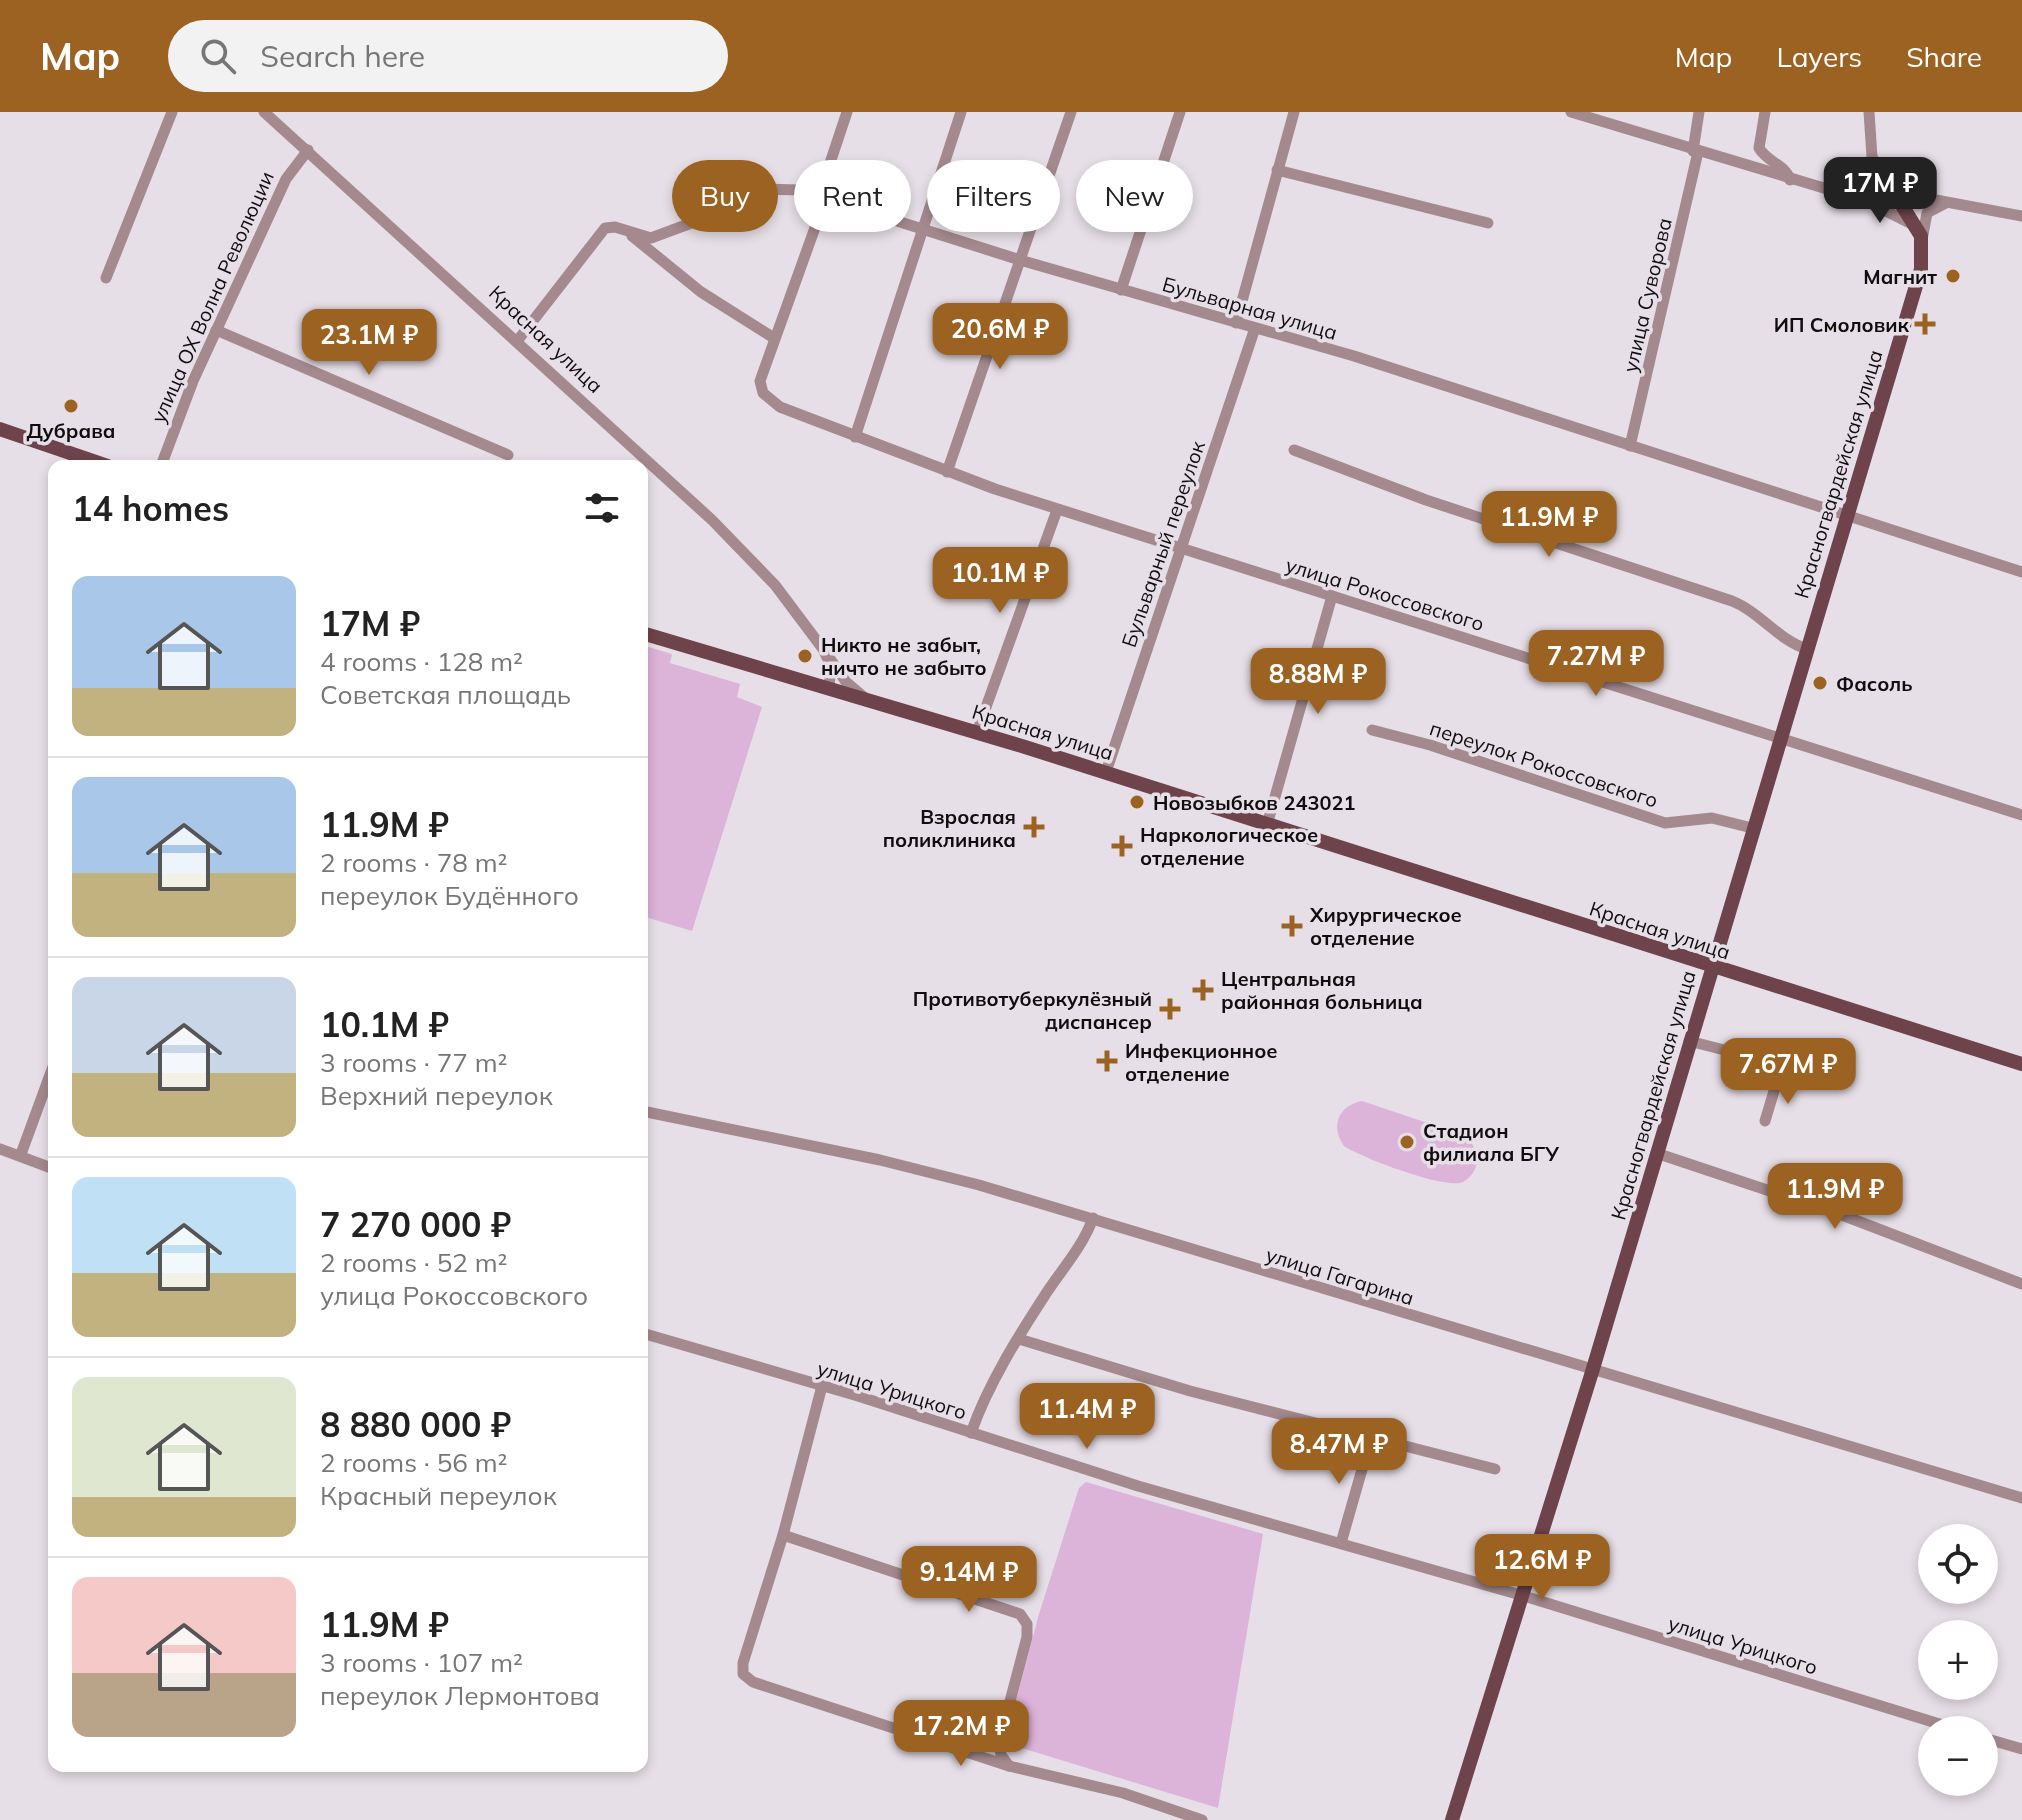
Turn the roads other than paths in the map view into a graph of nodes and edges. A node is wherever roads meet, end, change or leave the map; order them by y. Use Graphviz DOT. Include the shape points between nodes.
graph roads {
  1 [pos="172,112"];
  2 [pos="264,112"];
  3 [pos="847,112"];
  4 [pos="961,112"];
  5 [pos="1071,112"];
  6 [pos="1180,112"];
  7 [pos="1294,112"];
  8 [pos="1571,112"];
  9 [pos="1699,112"];
  10 [pos="1765,112"];
  11 [pos="1869,112"];
  12 [pos="308,150"];
  13 [pos="1696,152"];
  14 [pos="831,160"];
  15 [pos="1876,166"];
  16 [pos="1277,170"];
  17 [pos="1790,180"];
  18 [pos="794,190"];
  19 [pos="1861,199"];
  20 [pos="1898,199"];
  21 [pos="1936,200"];
  22 [pos="1959,203"];
  23 [pos="2022,216"];
  24 [pos="1488,223"];
  25 [pos="911,226"];
  26 [pos="923,230"];
  27 [pos="812,232"];
  28 [pos="628,233"];
  29 [pos="1920,236"];
  30 [pos="1020,260"];
  31 [pos="106,278"];
  32 [pos="1121,290"];
  33 [pos="1236,323"];
  34 [pos="1255,328"];
  35 [pos="216,330"];
  36 [pos="774,338"];
  37 [pos="518,340"];
  38 [pos="0,429"];
  39 [pos="855,437"];
  40 [pos="1630,446"];
  41 [pos="1294,450"];
  42 [pos="508,455"];
  43 [pos="90,460"];
  44 [pos="163,460"];
  45 [pos="646,460"];
  46 [pos="648,462"];
  47 [pos="947,472"];
  48 [pos="1057,510"];
  49 [pos="1846,514"];
  50 [pos="1179,548"];
  51 [pos="2022,572"];
  52 [pos="1332,596"];
  53 [pos="648,635"];
  54 [pos="823,649"];
  55 [pos="1807,649"];
  56 [pos="829,687"];
  57 [pos="866,698"];
  58 [pos="1372,730"];
  59 [pos="977,732"];
  60 [pos="1780,739"];
  61 [pos="1106,772"];
  62 [pos="2022,815"];
  63 [pos="1267,825"];
  64 [pos="1752,828"];
  65 [pos="1712,967"];
  66 [pos="1689,1041"];
  67 [pos="2022,1064"];
  68 [pos="48,1080"];
  69 [pos="648,1112"];
  70 [pos="1765,1121"];
  71 [pos="0,1149"];
  72 [pos="1656,1153"];
  73 [pos="21,1154"];
  74 [pos="48,1166"];
  75 [pos="1093,1218"];
  76 [pos="2022,1284"];
  77 [pos="648,1335"];
  78 [pos="1019,1339"];
  79 [pos="1592,1372"];
  80 [pos="822,1386"];
  81 [pos="971,1433"];
  82 [pos="1371,1438"];
  83 [pos="1495,1469"];
  84 [pos="2022,1498"];
  85 [pos="783,1535"];
  86 [pos="1341,1543"];
  87 [pos="1524,1596"];
  88 [pos="1918,1717"];
  89 [pos="1998,1742"];
  90 [pos="2022,1749"];
  91 [pos="1009,1766"];
  92 [pos="1202,1820"];
  93 [pos="1452,1820"];
  1 -- 31 [label="street"];
  2 -- 12 [label="street, Красная улица"];
  3 -- 14 [label="street"];
  4 -- 26 [label="street"];
  5 -- 30 [label="street"];
  6 -- 32 [label="street"];
  7 -- 16 [label="street"];
  8 -- 13 [label="street"];
  9 -- 13 [label="street, улица Суворова"];
  10 -- 17 [label="street" via="1759,148"];
  11 -- 15 [label="street" via="1869,145"];
  12 -- 35 [label="street, улица ОХ Волна Революции" via="286,179"];
  12 -- 37 [label="street, Красная улица"];
  13 -- 17 [label="street"];
  13 -- 40 [label="street, улица Суворова"];
  15 -- 19 [label="street" via="1879,191"];
  15 -- 20 [label="street"];
  15 -- 21 [label="street" via="1898,187"];
  16 -- 24 [label="street"];
  16 -- 33 [label="street"];
  17 -- 19 [label="street"];
  18 -- 28 [label="street, Бульварная улица" via="767,188 658,236"];
  19 -- 20 [label="street"];
  19 -- 29 [label="street" via="1896,213"];
  20 -- 21 [label="street"];
  20 -- 29 [label="main road"];
  21 -- 22 [label="street"];
  22 -- 23 [label="street"];
  22 -- 29 [label="street" via="1930,210"];
  25 -- 26 [label="street, Бульварная улица"];
  26 -- 30 [label="street, Бульварная улица"];
  26 -- 39 [label="street"];
  27 -- 36 [label="street"];
  28 -- 36 [label="street" via="701,292"];
  28 -- 37 [label="street, Бульварная улица" via="610,227 600,231"];
  29 -- 49 [label="main road, Красногвардейская улица" via="1921,269"];
  30 -- 32 [label="street, Бульварная улица"];
  30 -- 47 [label="street"];
  32 -- 33 [label="street, Бульварная улица"];
  33 -- 34 [label="street, Бульварная улица"];
  34 -- 40 [label="street, Бульварная улица"];
  34 -- 50 [label="street, Бульварный переулок"];
  35 -- 42 [label="street"];
  35 -- 44 [label="street, улица ОХ Волна Революции"];
  36 -- 39 [label="street, улица Рокоссовского" via="761,390 773,403"];
  37 -- 45 [label="street, Красная улица"];
  38 -- 43 [label="main road"];
  39 -- 47 [label="street, улица Рокоссовского"];
  40 -- 49 [label="street, Бульварная улица"];
  41 -- 55 [label="street" via="1426,500 1743,605"];
  46 -- 54 [label="street, Красная улица" via="751,559"];
  47 -- 48 [label="street, улица Рокоссовского"];
  48 -- 50 [label="street, улица Рокоссовского"];
  48 -- 59 [label="street"];
  49 -- 51 [label="street, Бульварная улица"];
  49 -- 55 [label="main road, Красногвардейская улица"];
  50 -- 52 [label="street, улица Рокоссовского"];
  50 -- 61 [label="street, Бульварный переулок"];
  52 -- 60 [label="street, улица Рокоссовского"];
  52 -- 63 [label="street"];
  53 -- 56 [label="main road"];
  54 -- 56 [label="street, Красная улица" via="831,666"];
  54 -- 57 [label="street" via="846,682"];
  55 -- 60 [label="main road, Красногвардейская улица"];
  56 -- 57 [label="main road, Красная улица"];
  57 -- 59 [label="main road, Красная улица"];
  58 -- 64 [label="street, переулок Рокоссовского" via="1665,823 1712,818"];
  59 -- 61 [label="main road, Красная улица"];
  60 -- 62 [label="street, улица Рокоссовского"];
  60 -- 64 [label="main road, Красногвардейская улица"];
  61 -- 63 [label="main road, Красная улица"];
  63 -- 65 [label="main road, Красная улица"];
  64 -- 65 [label="main road, Красногвардейская улица"];
  65 -- 66 [label="main road, Красногвардейская улица"];
  65 -- 67 [label="main road, Красная улица"];
  66 -- 70 [label="street" via="1775,1068 1777,1081"];
  66 -- 72 [label="main road, Красногвардейская улица"];
  68 -- 73 [label="street"];
  69 -- 75 [label="street, улица Гагарина" via="909,1167"];
  71 -- 73 [label="street"];
  72 -- 76 [label="street" via="1842,1215"];
  72 -- 79 [label="main road, Красногвардейская улица"];
  73 -- 74 [label="street"];
  75 -- 78 [label="street"];
  75 -- 79 [label="street, улица Гагарина"];
  77 -- 80 [label="street, улица Урицкого"];
  78 -- 81 [label="street"];
  78 -- 82 [label="street"];
  79 -- 84 [label="street, улица Гагарина"];
  79 -- 87 [label="main road, Красногвардейская улица"];
  80 -- 81 [label="street, улица Урицкого"];
  80 -- 85 [label="street"];
  81 -- 86 [label="street, улица Урицкого"];
  82 -- 83 [label="street"];
  82 -- 86 [label="street"];
  85 -- 91 [label="street" via="1020,1614 1027,1637 999,1743"];
  85 -- 91 [label="street" via="743,1674 753,1682"];
  86 -- 87 [label="street, улица Урицкого"];
  87 -- 88 [label="street, улица Урицкого"];
  87 -- 93 [label="main road, Красногвардейская улица"];
  89 -- 90 [label="street"];
  91 -- 92 [label="street" via="1107,1789"];
}
